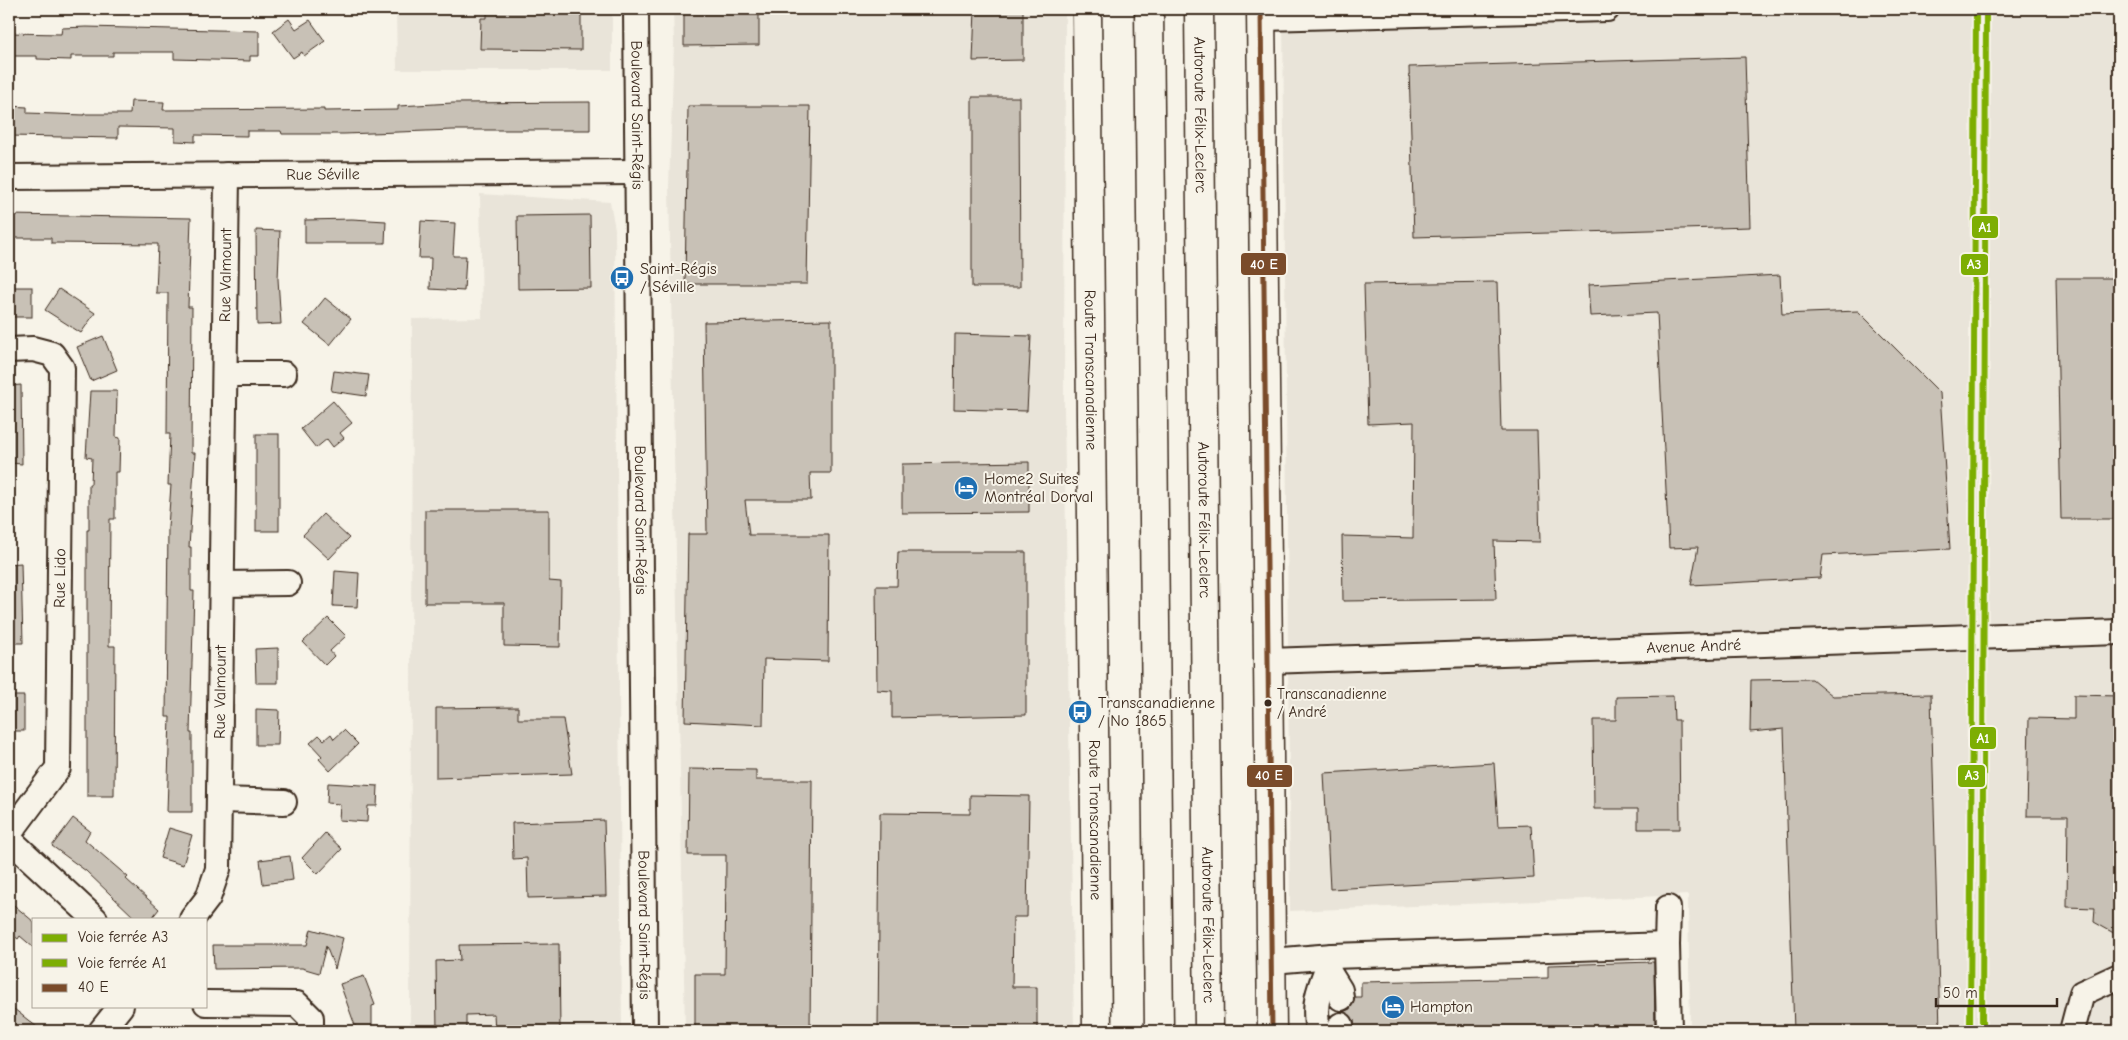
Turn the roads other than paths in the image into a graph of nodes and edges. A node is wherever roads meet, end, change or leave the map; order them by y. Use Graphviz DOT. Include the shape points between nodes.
graph roads {
  1 [pos="636,9"];
  2 [pos="1087,9"];
  3 [pos="1149,9"];
  4 [pos="1199,9"];
  5 [pos="1607,9"];
  6 [pos="1262,14"];
  7 [pos="638,172"];
  8 [pos="227,175"];
  9 [pos="9,178"];
  10 [pos="9,350"];
  11 [pos="224,374"];
  12 [pos="284,374"];
  13 [pos="288,583"];
  14 [pos="222,584"];
  15 [pos="2119,632"];
  16 [pos="1268,661"];
  17 [pos="220,800"];
  18 [pos="284,802"];
  19 [pos="9,834"];
  20 [pos="1158,834"];
  21 [pos="9,839"];
  22 [pos="1668,908"];
  23 [pos="95,918"];
  24 [pos="193,918"];
  25 [pos="1667,945"];
  26 [pos="1272,961"];
  27 [pos="1330,963"];
  28 [pos="2119,976"];
  29 [pos="1208,980"];
  30 [pos="1341,998"];
  31 [pos="208,1003"];
  32 [pos="119,1008"];
  33 [pos="101,1031"];
  34 [pos="311,1031"];
  35 [pos="645,1031"];
  36 [pos="1097,1031"];
  37 [pos="1143,1031"];
  38 [pos="1160,1031"];
  39 [pos="1209,1031"];
  40 [pos="1213,1031"];
  41 [pos="1272,1031"];
  42 [pos="1318,1031"];
  43 [pos="1669,1031"];
  44 [pos="2072,1031"];
  1 -- 7 [label="street, Boulevard Saint-Régis"];
  2 -- 36 [label="main road, Route Transcanadienne"];
  3 -- 20 [label="main road"];
  4 -- 29 [label="main road, Autoroute Félix-Leclerc"];
  5 -- 6 [label="street"];
  6 -- 16 [label="main road"];
  7 -- 8 [label="street, Rue Séville"];
  7 -- 35 [label="street, Boulevard Saint-Régis"];
  8 -- 9 [label="street, Rue Séville"];
  8 -- 11 [label="street, Rue Valmount"];
  10 -- 19 [label="street, Rue Lido" via="33,349 52,354 62,368 58,768"];
  11 -- 12 [label="street"];
  11 -- 14 [label="street, Rue Valmount"];
  13 -- 14 [label="street"];
  14 -- 17 [label="street, Rue Valmount"];
  15 -- 16 [label="street, Avenue André"];
  16 -- 26 [label="main road"];
  17 -- 18 [label="street"];
  17 -- 24 [label="street, Rue Valmount" via="218,869 208,898"];
  20 -- 37 [label="main road"];
  20 -- 38 [label="main road"];
  21 -- 23 [label="street"];
  22 -- 25 [label="street"];
  25 -- 27 [label="street"];
  25 -- 43 [label="street"];
  26 -- 27 [label="street"];
  26 -- 41 [label="main road"];
  27 -- 30 [label="street"];
  27 -- 42 [label="street" via="1317,994 1314,1012"];
  28 -- 44 [label="street" via="2082,993"];
  29 -- 39 [label="main road, Autoroute Félix-Leclerc"];
  29 -- 40 [label="main road"];
  31 -- 34 [label="street" via="297,1004 311,1018"];
  32 -- 33 [label="street"];
}
